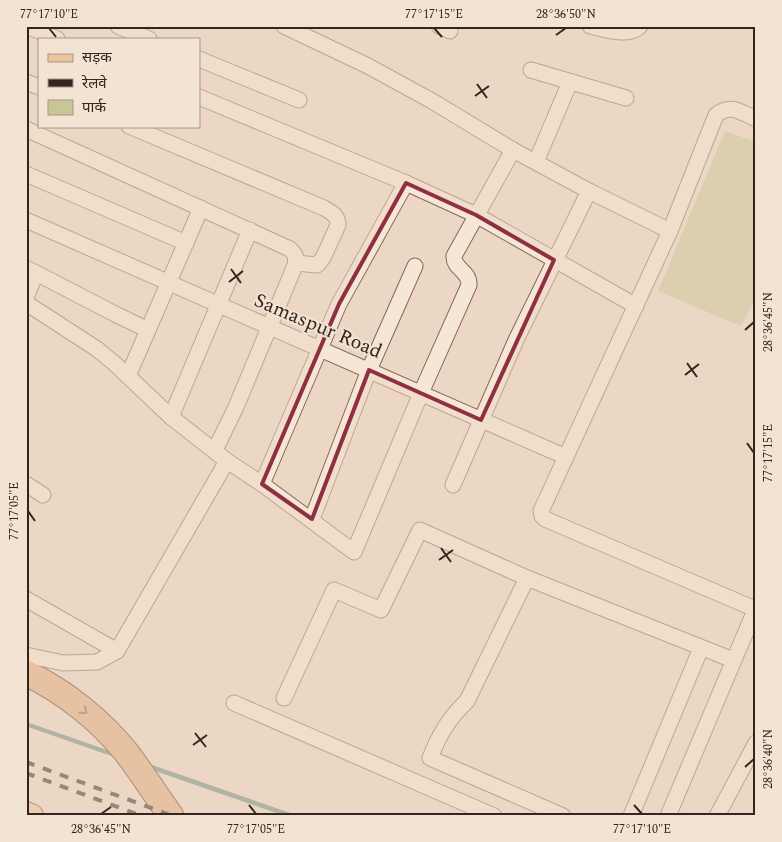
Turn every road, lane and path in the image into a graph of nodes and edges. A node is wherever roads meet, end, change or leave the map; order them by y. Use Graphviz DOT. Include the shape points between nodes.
graph roads {
  1 [pos="27,26"];
  2 [pos="118,26"];
  3 [pos="284,26"];
  4 [pos="590,26"];
  5 [pos="640,26"];
  6 [pos="55,38"];
  7 [pos="147,38"];
  8 [pos="200,59"];
  9 [pos="531,70"];
  10 [pos="26,82"];
  11 [pos="570,82"];
  12 [pos="38,87"];
  13 [pos="200,97"];
  14 [pos="626,98"];
  15 [pos="300,100"];
  16 [pos="756,119"];
  17 [pos="134,128"];
  18 [pos="26,129"];
  19 [pos="513,150"];
  20 [pos="536,162"];
  21 [pos="26,174"];
  22 [pos="406,183"];
  23 [pos="589,190"];
  24 [pos="201,208"];
  25 [pos="476,215"];
  26 [pos="26,220"];
  27 [pos="250,230"];
  28 [pos="670,231"];
  29 [pos="186,243"];
  30 [pos="554,260"];
  31 [pos="296,263"];
  32 [pos="415,266"];
  33 [pos="31,271"];
  34 [pos="169,282"];
  35 [pos="26,297"];
  36 [pos="26,303"];
  37 [pos="218,304"];
  38 [pos="636,306"];
  39 [pos="268,327"];
  40 [pos="148,330"];
  41 [pos="321,348"];
  42 [pos="369,370"];
  43 [pos="128,376"];
  44 [pos="421,392"];
  45 [pos="171,417"];
  46 [pos="481,420"];
  47 [pos="215,450"];
  48 [pos="566,457"];
  49 [pos="227,460"];
  50 [pos="26,484"];
  51 [pos="262,484"];
  52 [pos="454,485"];
  53 [pos="43,495"];
  54 [pos="312,519"];
  55 [pos="527,578"];
  56 [pos="26,599"];
  57 [pos="755,608"];
  58 [pos="701,648"];
  59 [pos="117,651"];
  60 [pos="26,655"];
  61 [pos="733,660"];
  62 [pos="35,678"];
  63 [pos="284,698"];
  64 [pos="234,703"];
  65 [pos="756,743"];
  66 [pos="26,814"];
  67 [pos="31,816"];
  68 [pos="171,816"];
  69 [pos="494,816"];
  70 [pos="563,816"];
  71 [pos="631,816"];
  72 [pos="668,816"];
  73 [pos="717,816"];
  1 -- 6 [label="street"];
  2 -- 7 [label="street"];
  3 -- 19 [label="street" via="368,66"];
  4 -- 5 [label="street" via="626,32"];
  8 -- 15 [label="street"];
  9 -- 11 [label="street"];
  10 -- 12 [label="street"];
  11 -- 14 [label="street"];
  11 -- 20 [label="street"];
  13 -- 22 [label="street"];
  16 -- 28 [label="street" via="733,108 724,109 716,115"];
  17 -- 31 [label="street" via="335,214 338,226 323,258 317,265"];
  18 -- 24 [label="street"];
  19 -- 20 [label="street"];
  19 -- 25 [label="street"];
  20 -- 23 [label="street"];
  21 -- 29 [label="street"];
  22 -- 25 [label="street"];
  22 -- 41 [label="street" via="348,287"];
  23 -- 28 [label="street"];
  23 -- 30 [label="street"];
  24 -- 27 [label="street"];
  24 -- 29 [label="street"];
  25 -- 30 [label="street"];
  25 -- 44 [label="street" via="454,256 456,266 470,280 469,285"];
  26 -- 34 [label="street, Samaspur Road"];
  27 -- 31 [label="street" via="290,249"];
  27 -- 37 [label="street"];
  28 -- 38 [label="street"];
  29 -- 34 [label="street"];
  30 -- 38 [label="street"];
  30 -- 46 [label="street"];
  31 -- 39 [label="street"];
  32 -- 42 [label="street"];
  33 -- 35 [label="street"];
  33 -- 40 [label="street"];
  34 -- 37 [label="street, Samaspur Road"];
  34 -- 40 [label="street"];
  36 -- 43 [label="street" via="96,349"];
  37 -- 39 [label="street, Samaspur Road"];
  37 -- 45 [label="street"];
  38 -- 48 [label="street"];
  39 -- 41 [label="street, Samaspur Road"];
  39 -- 47 [label="street"];
  40 -- 43 [label="street"];
  41 -- 42 [label="street, Samaspur Road"];
  41 -- 51 [label="street"];
  42 -- 44 [label="street, Samaspur Road"];
  42 -- 54 [label="street"];
  43 -- 45 [label="street"];
  44 -- 46 [label="street, Samaspur Road"];
  44 -- 54 [label="street" via="354,552"];
  45 -- 47 [label="street"];
  46 -- 48 [label="street, Samaspur Road"];
  46 -- 52 [label="street"];
  47 -- 49 [label="street"];
  48 -- 57 [label="street" via="542,511 545,519"];
  49 -- 51 [label="street"];
  49 -- 59 [label="street"];
  50 -- 53 [label="street"];
  51 -- 54 [label="street"];
  55 -- 58 [label="street"];
  55 -- 63 [label="street" via="420,530 382,610 334,590"];
  55 -- 70 [label="street" via="467,701 446,723 430,758"];
  56 -- 59 [label="street"];
  57 -- 61 [label="street"];
  58 -- 61 [label="street"];
  58 -- 71 [label="street"];
  59 -- 60 [label="street" via="97,662 63,663"];
  61 -- 72 [label="street"];
  62 -- 68 [label="highway, one-way" via="71,700 100,724 125,752"];
  64 -- 69 [label="street"];
  65 -- 73 [label="street"];
  66 -- 67 [label="main road"];
}
